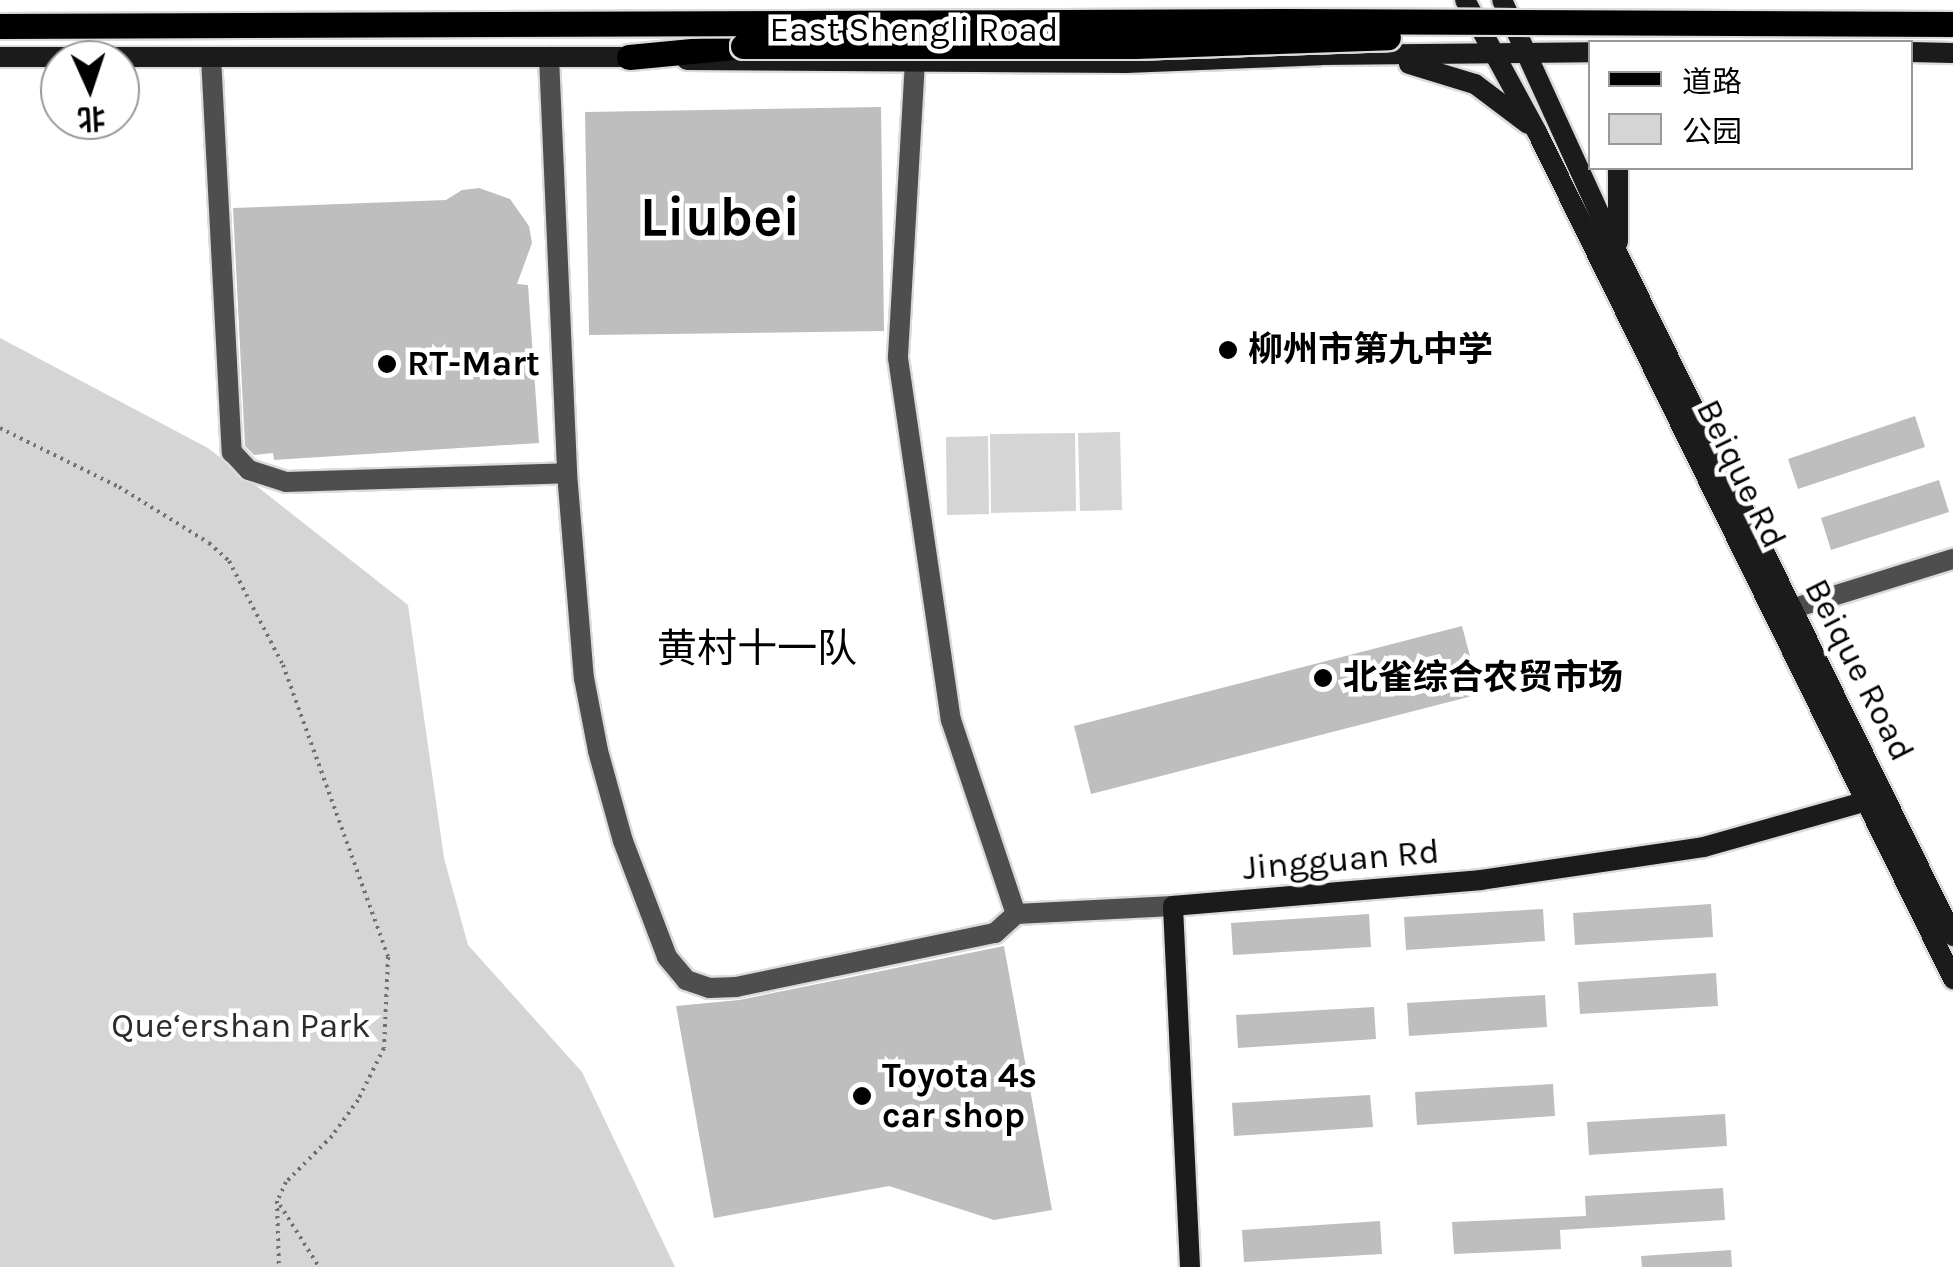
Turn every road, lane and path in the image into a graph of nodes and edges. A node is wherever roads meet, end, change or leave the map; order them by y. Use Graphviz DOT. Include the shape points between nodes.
graph roads {
  1 [pos="1465,0"];
  2 [pos="1502,0"];
  3 [pos="1542,22"];
  4 [pos="1953,24"];
  5 [pos="0,26"];
  6 [pos="1529,51"];
  7 [pos="1491,52"];
  8 [pos="1588,52"];
  9 [pos="1913,52"];
  10 [pos="1953,53"];
  11 [pos="628,56"];
  12 [pos="0,57"];
  13 [pos="212,57"];
  14 [pos="549,57"];
  15 [pos="1363,57"];
  16 [pos="915,61"];
  17 [pos="1537,132"];
  18 [pos="1618,170"];
  19 [pos="1618,254"];
  20 [pos="0,428"];
  21 [pos="567,473"];
  22 [pos="1953,559"];
  23 [pos="1791,609"];
  24 [pos="1866,801"];
  25 [pos="1174,906"];
  26 [pos="1016,914"];
  27 [pos="1953,936"];
  28 [pos="1953,979"];
  29 [pos="277,1201"];
  30 [pos="279,1267"];
  31 [pos="319,1267"];
  32 [pos="1190,1267"];
  1 -- 7 [label="street, Beique Rd"];
  2 -- 6 [label="street, Beique Road"];
  3 -- 4 [label="main road, bridge"];
  3 -- 5 [label="main road, bridge"];
  3 -- 11 [label="main road, bridge" via="1301,42 744,46"];
  6 -- 7 [label="street, East Shengli Road"];
  6 -- 8 [label="street, East Shengli Road"];
  6 -- 19 [label="street, Beique Road"];
  7 -- 15 [label="street, East Shengli Road"];
  7 -- 17 [label="street, Beique Rd"];
  9 -- 10 [label="street"];
  11 -- 14 [label="street, East Shengli Road"];
  11 -- 16 [label="street, East Shengli Road" via="744,64"];
  12 -- 13 [label="street, East Shengli Road"];
  13 -- 14 [label="street, East Shengli Road"];
  13 -- 21 [label="street" via="232,452 249,470 286,482"];
  14 -- 21 [label="street"];
  15 -- 16 [label="street, East Shengli Road"];
  15 -- 17 [label="street" via="1429,66 1475,84"];
  16 -- 26 [label="street" via="898,358 951,720"];
  17 -- 24 [label="street, Beique Rd"];
  18 -- 19 [label="street"];
  19 -- 23 [label="street, Beique Road"];
  20 -- 29 [label="path" via="119,487 229,561 282,665 388,957 384,1048 358,1100"];
  21 -- 26 [label="street" via="584,678 598,751 649,916 686,980 736,987 995,933"];
  22 -- 23 [label="street"];
  23 -- 27 [label="street, Beique Road"];
  24 -- 25 [label="street, Jingguan Rd" via="1665,853 1481,880"];
  24 -- 28 [label="street, Beique Rd"];
  25 -- 26 [label="street"];
  25 -- 32 [label="street"];
  29 -- 30 [label="path"];
  29 -- 31 [label="path"];
}
